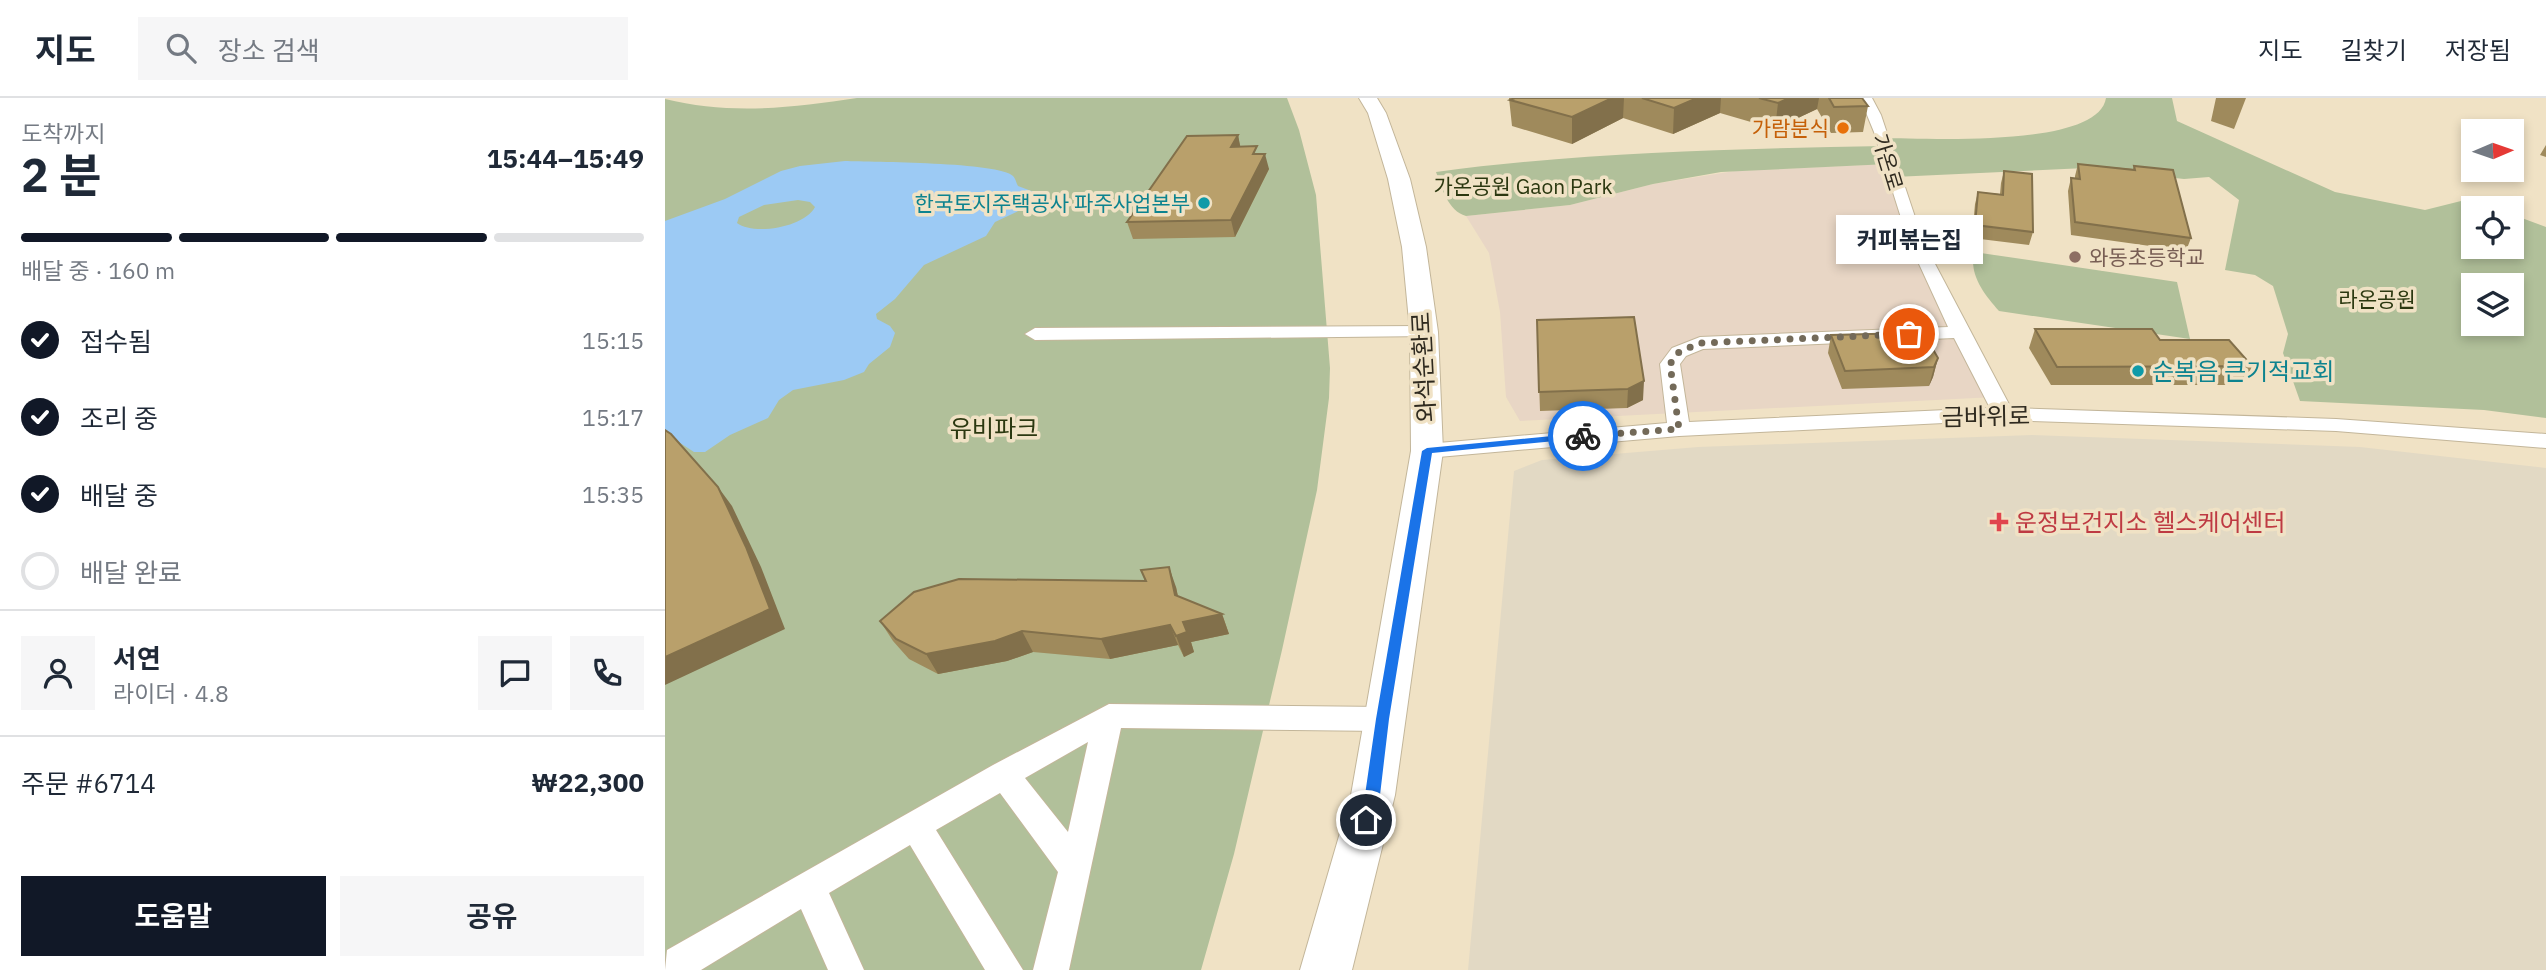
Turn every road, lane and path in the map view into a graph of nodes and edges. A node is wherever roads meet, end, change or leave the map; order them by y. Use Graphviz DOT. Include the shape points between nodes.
graph roads {
  1 [pos="1368,98"];
  2 [pos="1866,98"];
  3 [pos="1424,332"];
  4 [pos="1959,332"];
  5 [pos="1035,334"];
  6 [pos="2004,414"];
  7 [pos="1679,429"];
  8 [pos="2546,441"];
  9 [pos="1427,451"];
  10 [pos="1109,716"];
  11 [pos="1383,719"];
  12 [pos="1004,774"];
  13 [pos="915,825"];
  14 [pos="1076,869"];
  15 [pos="808,886"];
  16 [pos="676,967"];
  17 [pos="846,970"];
  18 [pos="1005,970"];
  19 [pos="1051,970"];
  20 [pos="1326,970"];
  1 -- 3 [label="street, 와석순환로" via="1399,179 1414,247"];
  2 -- 4 [label="street, 가온로" via="1917,244"];
  3 -- 5 [label="street"];
  3 -- 9 [label="street, 와석순환로"];
  4 -- 6 [label="street, 가온로"];
  4 -- 7 [label="street" via="1706,342 1689,347 1670,364"];
  6 -- 7 [label="street, 금바위로"];
  6 -- 8 [label="street, 금바위로" via="2336,425"];
  7 -- 9 [label="street, 금바위로"];
  9 -- 11 [label="street, 와석순환로"];
  10 -- 11 [label="street"];
  10 -- 12 [label="street"];
  10 -- 14 [label="street"];
  11 -- 20 [label="street, 와석순환로" via="1373,795"];
  12 -- 13 [label="street"];
  12 -- 14 [label="street"];
  13 -- 15 [label="street"];
  13 -- 18 [label="street"];
  14 -- 19 [label="street"];
  15 -- 16 [label="street"];
  15 -- 17 [label="street"];
}
